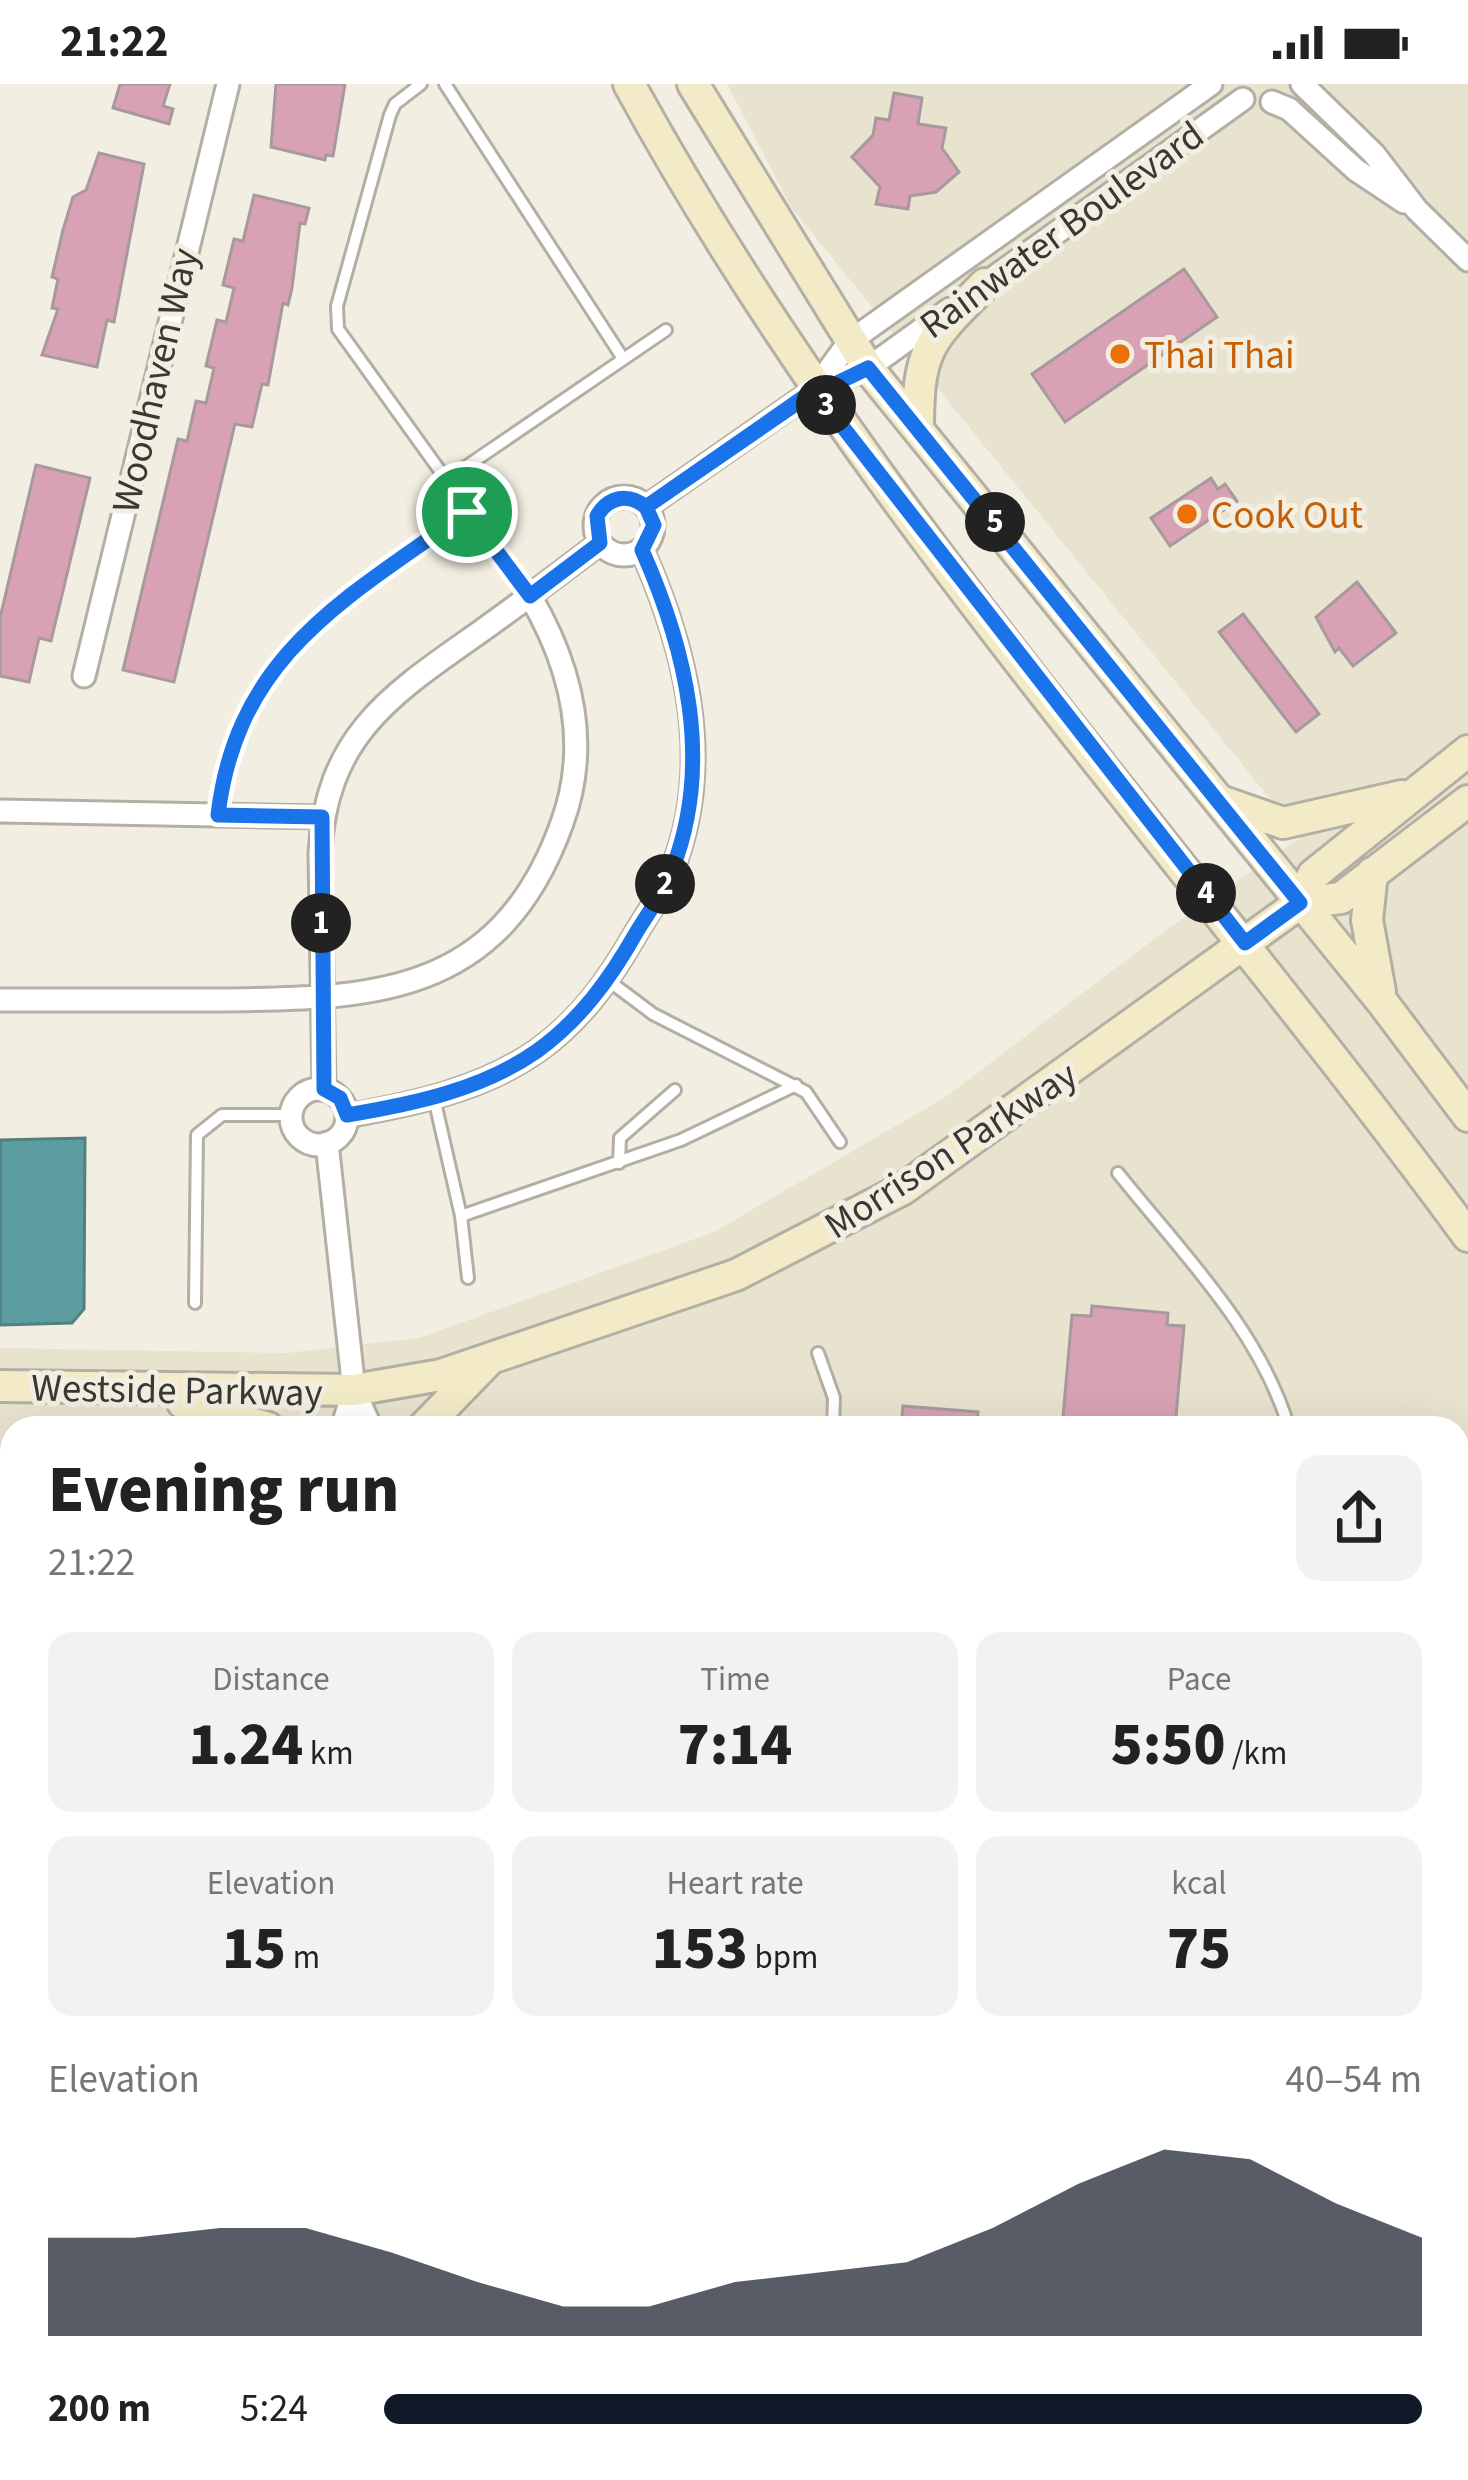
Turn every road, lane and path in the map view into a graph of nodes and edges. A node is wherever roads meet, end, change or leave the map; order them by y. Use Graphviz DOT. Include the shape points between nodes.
graph roads {
  1 [pos="228,84"];
  2 [pos="422,84"];
  3 [pos="445,84"];
  4 [pos="629,84"];
  5 [pos="692,84"];
  6 [pos="1210,84"];
  7 [pos="1298,84"];
  8 [pos="1236,91"];
  9 [pos="1272,102"];
  10 [pos="1417,210"];
  11 [pos="1468,260"];
  12 [pos="985,284"];
  13 [pos="667,330"];
  14 [pos="849,342"];
  15 [pos="622,357"];
  16 [pos="868,368"];
  17 [pos="814,390"];
  18 [pos="918,428"];
  19 [pos="445,481"];
  20 [pos="646,507"];
  21 [pos="467,512"];
  22 [pos="600,543"];
  23 [pos="642,550"];
  24 [pos="530,596"];
  25 [pos="84,676"];
  26 [pos="1468,751"];
  27 [pos="1416,792"];
  28 [pos="1218,799"];
  29 [pos="1468,800"];
  30 [pos="0,811"];
  31 [pos="218,815"];
  32 [pos="322,817"];
  33 [pos="1372,873"];
  34 [pos="1300,903"];
  35 [pos="1245,943"];
  36 [pos="608,981"];
  37 [pos="0,1000"];
  38 [pos="322,1000"];
  39 [pos="1383,1003"];
  40 [pos="796,1085"];
  41 [pos="324,1089"];
  42 [pos="675,1090"];
  43 [pos="434,1098"];
  44 [pos="291,1114"];
  45 [pos="347,1115"];
  46 [pos="1468,1116"];
  47 [pos="840,1142"];
  48 [pos="327,1143"];
  49 [pos="619,1162"];
  50 [pos="1118,1173"];
  51 [pos="461,1216"];
  52 [pos="1468,1236"];
  53 [pos="468,1277"];
  54 [pos="195,1303"];
  55 [pos="818,1353"];
  56 [pos="488,1360"];
  57 [pos="0,1386"];
  58 [pos="124,1389"];
  59 [pos="354,1390"];
  60 [pos="224,1416"];
  61 [pos="346,1416"];
  62 [pos="366,1416"];
  63 [pos="434,1416"];
  64 [pos="833,1416"];
  65 [pos="1285,1416"];
  1 -- 25 [label="street, Woodhaven Way"];
  2 -- 19 [label="lane" via="390,116 337,317 341,338"];
  3 -- 15 [label="lane"];
  4 -- 17 [label="main road"];
  5 -- 14 [label="main road"];
  6 -- 14 [label="street, Rainwater Boulevard"];
  7 -- 9 [label="street"];
  7 -- 10 [label="street" via="1374,154"];
  8 -- 9 [label="street"];
  8 -- 12 [label="street, Rainwater Boulevard"];
  9 -- 10 [label="street"];
  10 -- 11 [label="street"];
  12 -- 16 [label="street, Rainwater Boulevard"];
  12 -- 18 [label="main road" via="927,347"];
  13 -- 15 [label="lane"];
  14 -- 16 [label="main road"];
  14 -- 17 [label="street, Rainwater Boulevard"];
  15 -- 19 [label="lane"];
  16 -- 17 [label="street, Rainwater Boulevard"];
  16 -- 18 [label="main road"];
  17 -- 20 [label="street"];
  17 -- 35 [label="main road"];
  18 -- 28 [label="main road"];
  19 -- 21 [label="lane"];
  20 -- 22 [label="street" via="628,497 609,501 597,516"];
  20 -- 23 [label="street" via="654,525"];
  21 -- 24 [label="lane"];
  21 -- 31 [label="lane" via="315,622 271,669 242,720"];
  22 -- 23 [label="street" via="624,556"];
  22 -- 24 [label="street"];
  23 -- 36 [label="street" via="685,664 692,707 688,798 672,871"];
  24 -- 32 [label="street" via="374,712 339,764"];
  24 -- 38 [label="street" via="565,669 577,736 554,845 511,912 456,961 395,989"];
  26 -- 27 [label="main road"];
  27 -- 28 [label="main road" via="1283,823"];
  27 -- 34 [label="main road" via="1313,874"];
  28 -- 34 [label="main road"];
  29 -- 33 [label="main road"];
  30 -- 31 [label="street"];
  31 -- 32 [label="street"];
  32 -- 38 [label="street"];
  33 -- 34 [label="main road" via="1335,901"];
  33 -- 39 [label="main road" via="1367,920"];
  34 -- 35 [label="main road"];
  34 -- 39 [label="main road"];
  35 -- 52 [label="main road"];
  35 -- 56 [label="main road, Morrison Parkway" via="982,1137 821,1234 736,1275"];
  36 -- 40 [label="lane" via="653,1014"];
  36 -- 43 [label="street" via="537,1051"];
  37 -- 38 [label="street"];
  38 -- 41 [label="street"];
  39 -- 46 [label="main road"];
  40 -- 47 [label="lane"];
  40 -- 49 [label="lane"];
  41 -- 44 [label="street" via="298,1098"];
  41 -- 45 [label="street" via="340,1098"];
  42 -- 49 [label="lane" via="620,1138"];
  43 -- 45 [label="street"];
  43 -- 51 [label="lane"];
  44 -- 48 [label="street" via="302,1138"];
  44 -- 54 [label="lane" via="222,1114 196,1135"];
  45 -- 48 [label="street" via="342,1133"];
  48 -- 59 [label="street"];
  49 -- 51 [label="lane"];
  50 -- 65 [label="lane" via="1243,1330 1275,1381"];
  51 -- 53 [label="lane"];
  55 -- 64 [label="lane"];
  56 -- 59 [label="main road, Morrison Parkway"];
  56 -- 63 [label="main road"];
  57 -- 58 [label="main road, Westside Parkway"];
  58 -- 59 [label="main road, Westside Parkway"];
  58 -- 60 [label="main road"];
  59 -- 61 [label="street"];
  59 -- 62 [label="street"];
}
